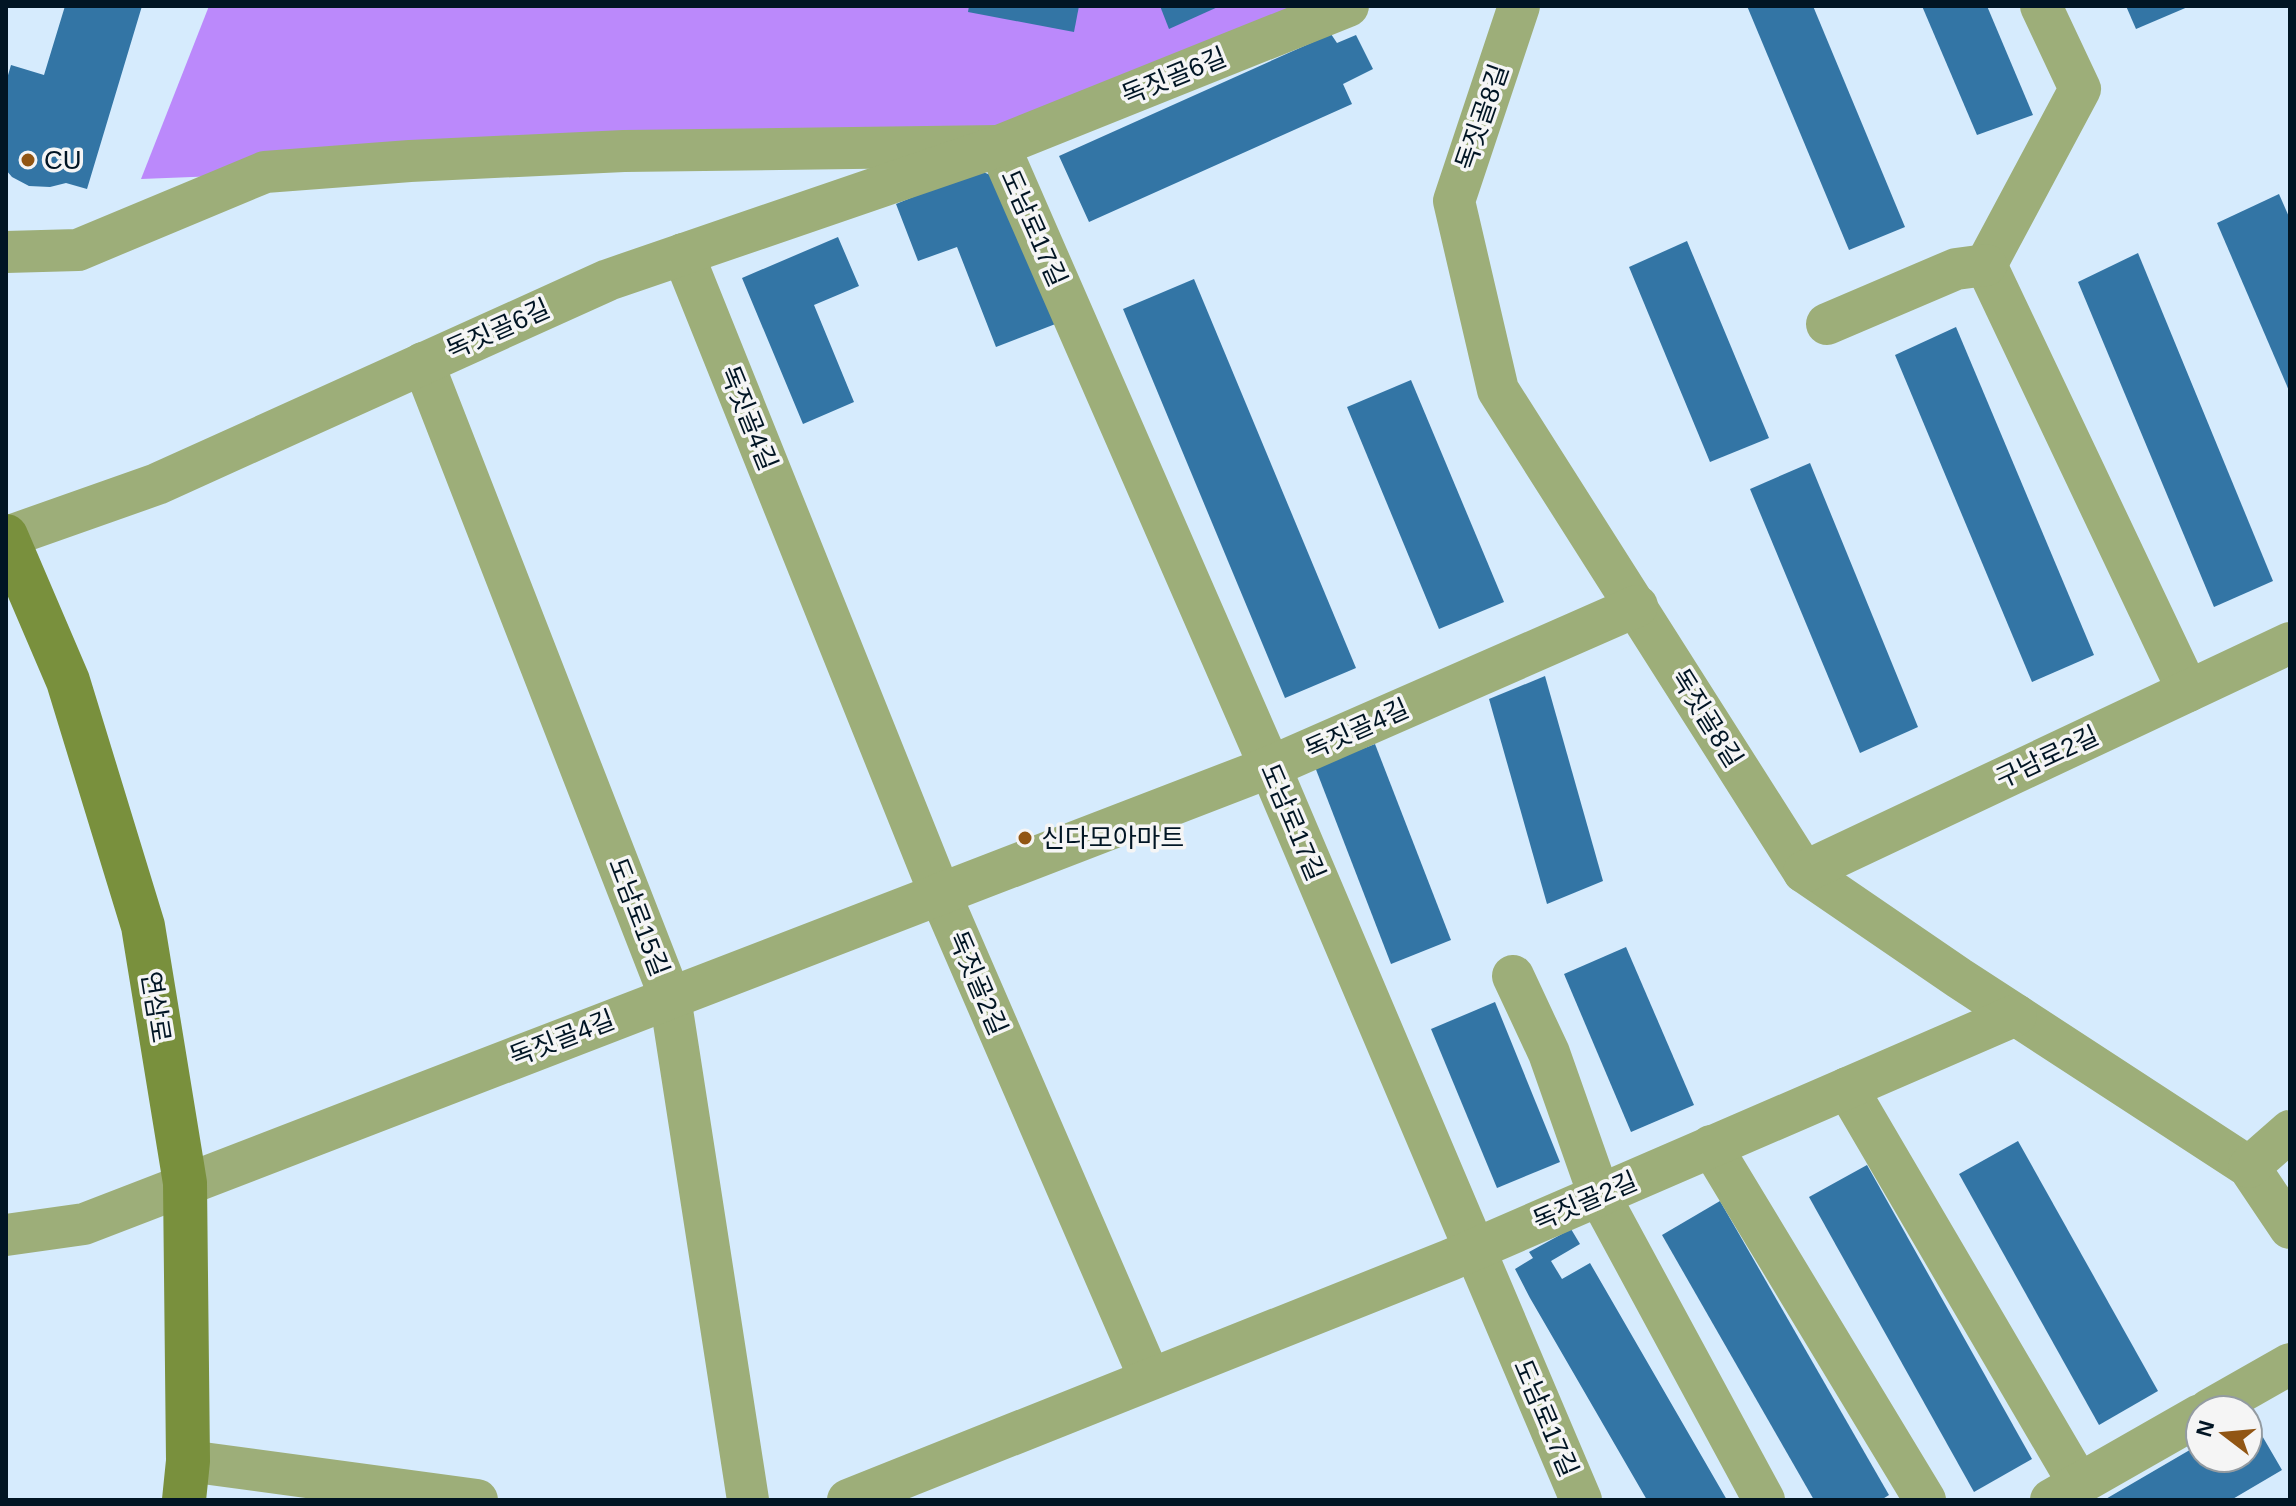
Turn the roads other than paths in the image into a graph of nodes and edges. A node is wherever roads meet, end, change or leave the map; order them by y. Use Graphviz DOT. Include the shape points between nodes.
graph roads {
  1 [pos="1348,6"];
  2 [pos="1519,6"];
  3 [pos="2041,6"];
  4 [pos="999,146"];
  5 [pos="6,252"];
  6 [pos="683,254"];
  7 [pos="1986,265"];
  8 [pos="1827,324"];
  9 [pos="423,363"];
  10 [pos="6,537"];
  11 [pos="1637,606"];
  12 [pos="2290,643"];
  13 [pos="2188,691"];
  14 [pos="1270,767"];
  15 [pos="1804,872"];
  16 [pos="940,894"];
  17 [pos="1513,976"];
  18 [pos="670,997"];
  19 [pos="2016,1015"];
  20 [pos="1847,1088"];
  21 [pos="2290,1131"];
  22 [pos="1711,1146"];
  23 [pos="2249,1167"];
  24 [pos="185,1183"];
  25 [pos="1599,1195"];
  26 [pos="2290,1228"];
  27 [pos="6,1235"];
  28 [pos="1473,1249"];
  29 [pos="2290,1364"];
  30 [pos="1150,1379"];
  31 [pos="2237,1394"];
  32 [pos="2184,1424"];
  33 [pos="186,1480"];
  34 [pos="2065,1492"];
  35 [pos="477,1500"];
  36 [pos="748,1500"];
  37 [pos="848,1500"];
  38 [pos="1581,1500"];
  39 [pos="1764,1500"];
  40 [pos="1925,1500"];
  1 -- 4 [label="street, 독짓골6길"];
  2 -- 11 [label="street, 독짓골8길" via="1454,201 1498,390"];
  3 -- 7 [label="street" via="2080,89"];
  4 -- 5 [label="street, 독짓골6길" via="624,151 265,172 78,250"];
  4 -- 6 [label="street, 독짓골6길"];
  4 -- 14 [label="street, 도남로17길"];
  6 -- 9 [label="street, 독짓골6길" via="608,280"];
  6 -- 16 [label="street, 독짓골4길"];
  7 -- 8 [label="street" via="1956,269"];
  7 -- 13 [label="street"];
  9 -- 10 [label="street, 독짓골6길" via="157,484"];
  9 -- 18 [label="street, 도남로15길"];
  10 -- 24 [label="main road, 연삼로" via="68,681 143,926"];
  11 -- 14 [label="street, 독짓골4길"];
  11 -- 15 [label="street, 독짓골8길"];
  12 -- 13 [label="street, 구남로2길"];
  13 -- 15 [label="street, 구남로2길"];
  14 -- 16 [label="street, 독짓골4길"];
  14 -- 28 [label="street, 도남로17길"];
  15 -- 19 [label="street, 독짓골8길"];
  16 -- 18 [label="street, 독짓골4길"];
  16 -- 30 [label="street, 독짓골2길"];
  17 -- 25 [label="street" via="1549,1053"];
  18 -- 24 [label="street, 독짓골4길"];
  18 -- 36 [label="street, 도남로15길"];
  19 -- 20 [label="street, 독짓골2길"];
  19 -- 23 [label="street, 독짓골8길"];
  20 -- 22 [label="street, 독짓골2길"];
  20 -- 34 [label="street"];
  21 -- 23 [label="street"];
  22 -- 25 [label="street, 독짓골2길"];
  22 -- 40 [label="street"];
  23 -- 26 [label="street, 독짓골8길"];
  24 -- 27 [label="street, 독짓골4길" via="84,1224"];
  24 -- 33 [label="main road, 연삼로"];
  25 -- 28 [label="street, 독짓골2길"];
  25 -- 39 [label="street"];
  28 -- 30 [label="street, 독짓골2길"];
  28 -- 38 [label="street, 도남로17길"];
  29 -- 31 [label="street"];
  30 -- 37 [label="street, 독짓골2길"];
  32 -- 34 [label="street"];
  33 -- 35 [label="street"];
}
